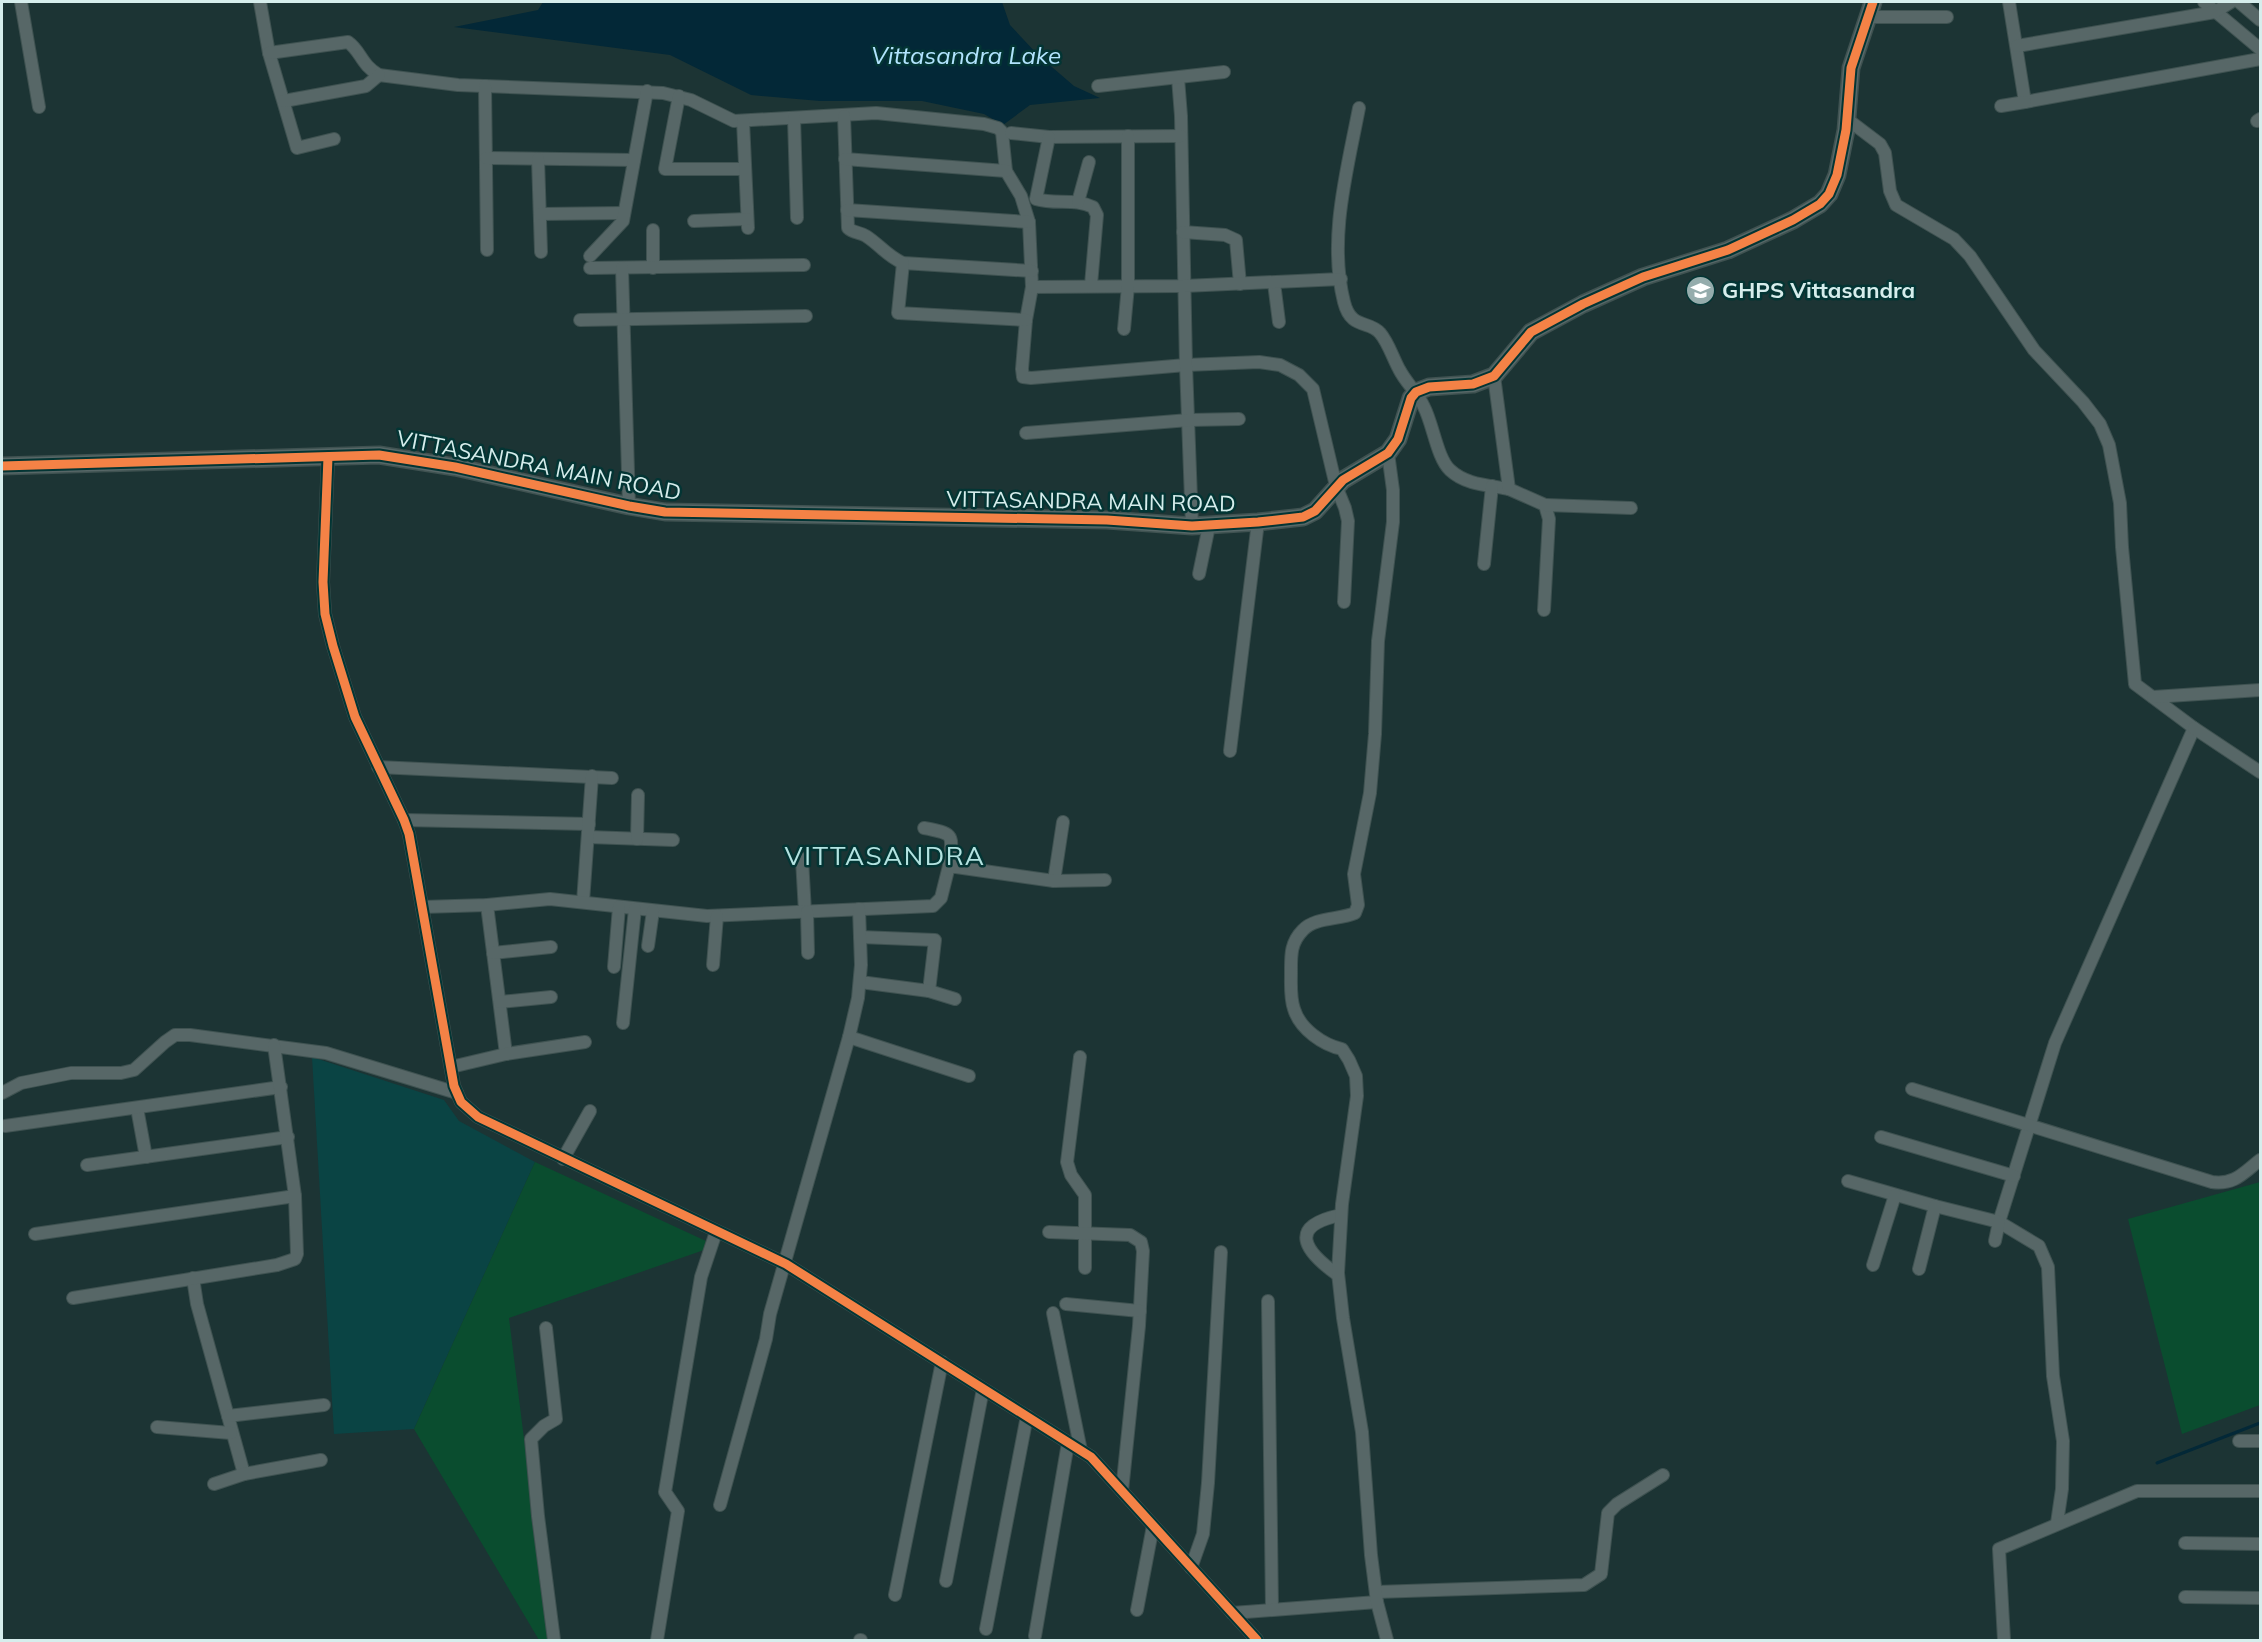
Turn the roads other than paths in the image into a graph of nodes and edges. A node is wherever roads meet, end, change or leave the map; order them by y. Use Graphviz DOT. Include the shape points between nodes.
graph roads {
  1 [pos="21,2"];
  2 [pos="260,2"];
  3 [pos="2009,2"];
  4 [pos="2204,2"];
  5 [pos="2231,2"];
  6 [pos="2239,2"];
  7 [pos="1870,9"];
  8 [pos="2215,12"];
  9 [pos="1947,17"];
  10 [pos="2260,20"];
  11 [pos="2017,46"];
  12 [pos="2260,49"];
  13 [pos="269,53"];
  14 [pos="2260,59"];
  15 [pos="1224,72"];
  16 [pos="379,75"];
  17 [pos="1178,78"];
  18 [pos="485,86"];
  19 [pos="1098,86"];
  20 [pos="647,91"];
  21 [pos="680,96"];
  22 [pos="284,101"];
  23 [pos="2025,102"];
  24 [pos="2001,106"];
  25 [pos="39,107"];
  26 [pos="1359,108"];
  27 [pos="844,116"];
  28 [pos="794,118"];
  29 [pos="1847,119"];
  30 [pos="743,121"];
  31 [pos="1011,133"];
  32 [pos="1128,136"];
  33 [pos="1180,136"];
  34 [pos="1049,137"];
  35 [pos="334,139"];
  36 [pos="486,158"];
  37 [pos="538,159"];
  38 [pos="845,159"];
  39 [pos="634,160"];
  40 [pos="1089,162"];
  41 [pos="745,169"];
  42 [pos="1006,171"];
  43 [pos="1078,202"];
  44 [pos="847,210"];
  45 [pos="624,213"];
  46 [pos="540,214"];
  47 [pos="797,218"];
  48 [pos="694,220"];
  49 [pos="1029,222"];
  50 [pos="653,230"];
  51 [pos="1183,232"];
  52 [pos="487,250"];
  53 [pos="541,252"];
  54 [pos="903,263"];
  55 [pos="804,266"];
  56 [pos="622,268"];
  57 [pos="653,268"];
  58 [pos="1032,271"];
  59 [pos="1341,279"];
  60 [pos="1274,283"];
  61 [pos="1240,284"];
  62 [pos="1091,285"];
  63 [pos="1128,286"];
  64 [pos="1184,286"];
  65 [pos="1032,287"];
  66 [pos="806,316"];
  67 [pos="580,320"];
  68 [pos="624,320"];
  69 [pos="1026,320"];
  70 [pos="1279,322"];
  71 [pos="1124,329"];
  72 [pos="1186,365"];
  73 [pos="1494,376"];
  74 [pos="1416,392"];
  75 [pos="1239,419"];
  76 [pos="1189,420"];
  77 [pos="1026,433"];
  78 [pos="1388,453"];
  79 [pos="328,457"];
  80 [pos="2,465"];
  81 [pos="1336,486"];
  82 [pos="1492,486"];
  83 [pos="1509,489"];
  84 [pos="629,506"];
  85 [pos="1545,506"];
  86 [pos="1631,508"];
  87 [pos="1258,522"];
  88 [pos="1201,526"];
  89 [pos="1484,564"];
  90 [pos="1199,574"];
  91 [pos="1344,602"];
  92 [pos="1544,610"];
  93 [pos="2260,690"];
  94 [pos="2153,697"];
  95 [pos="2194,728"];
  96 [pos="1230,751"];
  97 [pos="378,767"];
  98 [pos="2260,772"];
  99 [pos="592,776"];
  100 [pos="612,777"];
  101 [pos="638,795"];
  102 [pos="404,820"];
  103 [pos="1063,822"];
  104 [pos="924,828"];
  105 [pos="588,830"];
  106 [pos="637,839"];
  107 [pos="673,840"];
  108 [pos="802,859"];
  109 [pos="949,866"];
  110 [pos="1106,880"];
  111 [pos="1054,881"];
  112 [pos="583,902"];
  113 [pos="487,905"];
  114 [pos="422,907"];
  115 [pos="619,907"];
  116 [pos="635,909"];
  117 [pos="859,909"];
  118 [pos="653,911"];
  119 [pos="806,912"];
  120 [pos="717,916"];
  121 [pos="860,937"];
  122 [pos="648,946"];
  123 [pos="551,947"];
  124 [pos="493,953"];
  125 [pos="808,953"];
  126 [pos="713,965"];
  127 [pos="614,967"];
  128 [pos="860,982"];
  129 [pos="929,991"];
  130 [pos="551,997"];
  131 [pos="954,999"];
  132 [pos="500,1002"];
  133 [pos="623,1023"];
  134 [pos="849,1037"];
  135 [pos="585,1042"];
  136 [pos="274,1045"];
  137 [pos="506,1054"];
  138 [pos="1080,1057"];
  139 [pos="451,1066"];
  140 [pos="969,1076"];
  141 [pos="281,1087"];
  142 [pos="1912,1089"];
  143 [pos="2,1093"];
  144 [pos="457,1094"];
  145 [pos="137,1108"];
  146 [pos="590,1111"];
  147 [pos="5,1126"];
  148 [pos="2029,1126"];
  149 [pos="288,1137"];
  150 [pos="1881,1137"];
  151 [pos="146,1157"];
  152 [pos="563,1159"];
  153 [pos="2260,1160"];
  154 [pos="87,1165"];
  155 [pos="2014,1176"];
  156 [pos="1848,1180"];
  157 [pos="1895,1195"];
  158 [pos="295,1196"];
  159 [pos="1935,1206"];
  160 [pos="1341,1215"];
  161 [pos="1999,1222"];
  162 [pos="716,1232"];
  163 [pos="1049,1232"];
  164 [pos="1085,1233"];
  165 [pos="35,1234"];
  166 [pos="1995,1241"];
  167 [pos="1221,1252"];
  168 [pos="786,1264"];
  169 [pos="1873,1265"];
  170 [pos="1084,1268"];
  171 [pos="1919,1269"];
  172 [pos="1338,1275"];
  173 [pos="193,1278"];
  174 [pos="73,1298"];
  175 [pos="1268,1301"];
  176 [pos="1066,1304"];
  177 [pos="1140,1311"];
  178 [pos="1053,1313"];
  179 [pos="546,1328"];
  180 [pos="942,1362"];
  181 [pos="983,1389"];
  182 [pos="324,1405"];
  183 [pos="228,1416"];
  184 [pos="1027,1416"];
  185 [pos="157,1427"];
  186 [pos="231,1433"];
  187 [pos="2239,1441"];
  188 [pos="2260,1441"];
  189 [pos="1068,1443"];
  190 [pos="1082,1451"];
  191 [pos="321,1460"];
  192 [pos="244,1474"];
  193 [pos="1663,1475"];
  194 [pos="214,1484"];
  195 [pos="1122,1491"];
  196 [pos="2260,1491"];
  197 [pos="720,1505"];
  198 [pos="2057,1524"];
  199 [pos="1154,1526"];
  200 [pos="2185,1543"];
  201 [pos="2260,1545"];
  202 [pos="1191,1568"];
  203 [pos="946,1581"];
  204 [pos="895,1595"];
  205 [pos="1377,1597"];
  206 [pos="2185,1597"];
  207 [pos="2260,1598"];
  208 [pos="1272,1609"];
  209 [pos="1137,1610"];
  210 [pos="1232,1613"];
  211 [pos="986,1629"];
  212 [pos="1035,1636"];
  213 [pos="554,1641"];
  214 [pos="657,1641"];
  215 [pos="1257,1641"];
  216 [pos="1387,1641"];
  217 [pos="2004,1641"];
  1 -- 25 [label="street"];
  2 -- 13 [label="street"];
  3 -- 11 [label="street"];
  4 -- 8 [label="street"];
  5 -- 8 [label="street"];
  6 -- 10 [label="street"];
  7 -- 9 [label="street"];
  7 -- 29 [label="street" via="1851,68"];
  8 -- 11 [label="street"];
  8 -- 12 [label="street"];
  11 -- 23 [label="street"];
  13 -- 16 [label="street" via="348,42 370,70"];
  13 -- 22 [label="street"];
  14 -- 23 [label="street"];
  15 -- 17 [label="street"];
  16 -- 18 [label="street"];
  16 -- 22 [label="street" via="366,86"];
  17 -- 19 [label="street"];
  17 -- 33 [label="street"];
  18 -- 20 [label="street"];
  18 -- 36 [label="street"];
  20 -- 21 [label="street"];
  20 -- 39 [label="street"];
  21 -- 30 [label="street" via="726,118"];
  21 -- 41 [label="street" via="665,169"];
  22 -- 35 [label="street" via="297,148"];
  23 -- 24 [label="street"];
  26 -- 59 [label="street" via="1344,190 1338,251"];
  27 -- 28 [label="street"];
  27 -- 38 [label="street"];
  27 -- 42 [label="street" via="886,114 998,128 1002,132"];
  28 -- 30 [label="street"];
  28 -- 47 [label="street"];
  29 -- 73 [label="street" via="1837,176 1820,204 1728,250 1583,303 1532,332"];
  29 -- 94 [label="street" via="1880,144 1896,205 1954,238 2034,350 2100,424 2109,445 2120,503 2135,684"];
  30 -- 41 [label="street"];
  31 -- 34 [label="street"];
  32 -- 33 [label="street"];
  32 -- 34 [label="street"];
  32 -- 63 [label="street"];
  33 -- 51 [label="street"];
  34 -- 43 [label="street" via="1036,199"];
  36 -- 37 [label="street"];
  36 -- 52 [label="street"];
  37 -- 39 [label="street"];
  37 -- 46 [label="street"];
  38 -- 42 [label="street"];
  38 -- 44 [label="street"];
  39 -- 45 [label="street"];
  40 -- 43 [label="street"];
  41 -- 48 [label="street" via="747,224"];
  42 -- 49 [label="street" via="1021,196"];
  43 -- 62 [label="street" via="1093,207 1097,215"];
  44 -- 49 [label="street"];
  44 -- 54 [label="street" via="850,231 867,236"];
  45 -- 46 [label="street"];
  45 -- 56 [label="street" via="623,221 590,262"];
  46 -- 53 [label="street"];
  49 -- 58 [label="street"];
  50 -- 57 [label="street"];
  51 -- 61 [label="street" via="1225,235 1236,240"];
  51 -- 64 [label="street"];
  54 -- 58 [label="street"];
  54 -- 69 [label="street" via="898,313"];
  55 -- 57 [label="street"];
  56 -- 57 [label="street"];
  56 -- 68 [label="street"];
  58 -- 65 [label="street"];
  59 -- 60 [label="street"];
  59 -- 74 [label="street" via="1348,313 1381,333 1400,372"];
  60 -- 61 [label="street"];
  60 -- 70 [label="street"];
  61 -- 64 [label="street"];
  62 -- 63 [label="street"];
  62 -- 65 [label="street"];
  63 -- 64 [label="street"];
  63 -- 71 [label="street"];
  64 -- 72 [label="street"];
  65 -- 69 [label="street"];
  66 -- 68 [label="street"];
  67 -- 68 [label="street"];
  68 -- 84 [label="street"];
  69 -- 72 [label="street" via="1023,377"];
  72 -- 76 [label="street"];
  72 -- 81 [label="street" via="1259,362 1280,365 1299,375 1313,389"];
  73 -- 74 [label="street" via="1473,384 1429,387"];
  73 -- 83 [label="street"];
  74 -- 78 [label="street" via="1398,439"];
  74 -- 82 [label="street" via="1447,467 1459,478"];
  75 -- 76 [label="street"];
  76 -- 77 [label="street"];
  76 -- 88 [label="street"];
  78 -- 81 [label="street, VITTASANDRA MAIN ROAD"];
  78 -- 160 [label="street" via="1393,522 1378,640 1370,793 1354,874 1358,905 1355,913 1346,917 1304,928 1291,949 1294,1011 1317,1038 1329,1047 1342,1049 1356,1076 1357,1096"];
  79 -- 80 [label="street, VITTASANDRA MAIN ROAD"];
  79 -- 84 [label="street, VITTASANDRA MAIN ROAD" via="379,455 409,459"];
  79 -- 97 [label="street" via="325,614 351,705"];
  81 -- 87 [label="street, VITTASANDRA MAIN ROAD" via="1309,515"];
  81 -- 91 [label="street" via="1348,521"];
  82 -- 83 [label="street"];
  82 -- 89 [label="street"];
  83 -- 85 [label="street"];
  84 -- 88 [label="street, VITTASANDRA MAIN ROAD" via="690,512 1107,520"];
  85 -- 86 [label="street"];
  85 -- 92 [label="street" via="1549,519"];
  87 -- 88 [label="street, VITTASANDRA MAIN ROAD"];
  87 -- 96 [label="street"];
  88 -- 90 [label="street"];
  93 -- 94 [label="street"];
  94 -- 95 [label="street"];
  95 -- 98 [label="street"];
  95 -- 148 [label="street" via="2055,1043"];
  97 -- 99 [label="street"];
  97 -- 102 [label="street"];
  99 -- 100 [label="street"];
  99 -- 105 [label="street"];
  101 -- 106 [label="street"];
  102 -- 105 [label="street"];
  102 -- 114 [label="street"];
  103 -- 111 [label="street"];
  104 -- 109 [label="street" via="950,835"];
  105 -- 106 [label="street"];
  105 -- 112 [label="street"];
  106 -- 107 [label="street"];
  108 -- 119 [label="street"];
  109 -- 111 [label="street"];
  109 -- 117 [label="street" via="941,898 933,906"];
  110 -- 111 [label="street"];
  112 -- 113 [label="street" via="550,899"];
  112 -- 115 [label="street"];
  113 -- 114 [label="street"];
  113 -- 124 [label="street"];
  114 -- 139 [label="street"];
  115 -- 116 [label="street"];
  115 -- 127 [label="street"];
  116 -- 118 [label="street"];
  116 -- 133 [label="street"];
  117 -- 119 [label="street"];
  117 -- 121 [label="street"];
  118 -- 120 [label="street"];
  118 -- 122 [label="street"];
  119 -- 120 [label="street"];
  119 -- 125 [label="street"];
  120 -- 126 [label="street"];
  121 -- 128 [label="street"];
  121 -- 129 [label="street" via="935,940"];
  123 -- 124 [label="street"];
  124 -- 132 [label="street"];
  128 -- 129 [label="street"];
  128 -- 134 [label="street"];
  129 -- 131 [label="street"];
  130 -- 132 [label="street"];
  132 -- 137 [label="street"];
  134 -- 140 [label="street"];
  134 -- 168 [label="street"];
  135 -- 137 [label="street"];
  136 -- 141 [label="street"];
  136 -- 143 [label="street" via="175,1035 134,1071 71,1073 21,1083"];
  136 -- 144 [label="street" via="326,1053"];
  137 -- 139 [label="street"];
  138 -- 164 [label="street" via="1067,1162 1085,1195"];
  139 -- 144 [label="street"];
  141 -- 145 [label="street"];
  141 -- 149 [label="street"];
  142 -- 148 [label="street"];
  144 -- 152 [label="street" via="478,1117"];
  145 -- 147 [label="street"];
  145 -- 151 [label="street"];
  146 -- 152 [label="street"];
  148 -- 153 [label="street" via="2224,1184"];
  148 -- 155 [label="street"];
  149 -- 151 [label="street"];
  149 -- 158 [label="street"];
  150 -- 155 [label="street"];
  151 -- 154 [label="street"];
  152 -- 162 [label="street"];
  155 -- 161 [label="street"];
  156 -- 157 [label="street"];
  157 -- 159 [label="street"];
  157 -- 169 [label="street"];
  158 -- 165 [label="street"];
  158 -- 173 [label="street" via="295,1259"];
  159 -- 161 [label="street"];
  159 -- 171 [label="street"];
  160 -- 172 [label="street"];
  160 -- 172 [label="street" via="1316,1223 1306,1236 1314,1255"];
  161 -- 166 [label="street"];
  161 -- 198 [label="street" via="2039,1246 2048,1267 2053,1376 2063,1441"];
  162 -- 168 [label="street"];
  162 -- 214 [label="street" via="701,1277 665,1492 678,1511"];
  163 -- 164 [label="street"];
  164 -- 170 [label="street"];
  164 -- 177 [label="street" via="1130,1235 1142,1242"];
  167 -- 202 [label="street" via="1207,1493 1203,1534"];
  168 -- 180 [label="street"];
  168 -- 197 [label="street"];
  172 -- 205 [label="street" via="1362,1432"];
  173 -- 174 [label="street"];
  173 -- 183 [label="street"];
  175 -- 208 [label="street"];
  176 -- 177 [label="street"];
  177 -- 195 [label="street"];
  178 -- 190 [label="street"];
  179 -- 213 [label="street" via="556,1419 531,1439"];
  180 -- 181 [label="street"];
  180 -- 204 [label="street"];
  181 -- 184 [label="street"];
  181 -- 203 [label="street"];
  182 -- 183 [label="street"];
  183 -- 186 [label="street"];
  184 -- 189 [label="street"];
  184 -- 211 [label="street"];
  185 -- 186 [label="street"];
  186 -- 192 [label="street"];
  187 -- 188 [label="street"];
  189 -- 190 [label="street"];
  189 -- 212 [label="street"];
  190 -- 195 [label="street"];
  191 -- 192 [label="street"];
  192 -- 194 [label="street"];
  193 -- 205 [label="street" via="1608,1513 1600,1574 1584,1585"];
  195 -- 199 [label="street"];
  196 -- 198 [label="street" via="2137,1491"];
  198 -- 217 [label="street" via="1999,1549"];
  199 -- 202 [label="street"];
  199 -- 209 [label="street"];
  200 -- 201 [label="street"];
  202 -- 210 [label="street"];
  205 -- 208 [label="street"];
  205 -- 216 [label="street"];
  206 -- 207 [label="street"];
  208 -- 210 [label="street"];
  210 -- 215 [label="street"];
}
